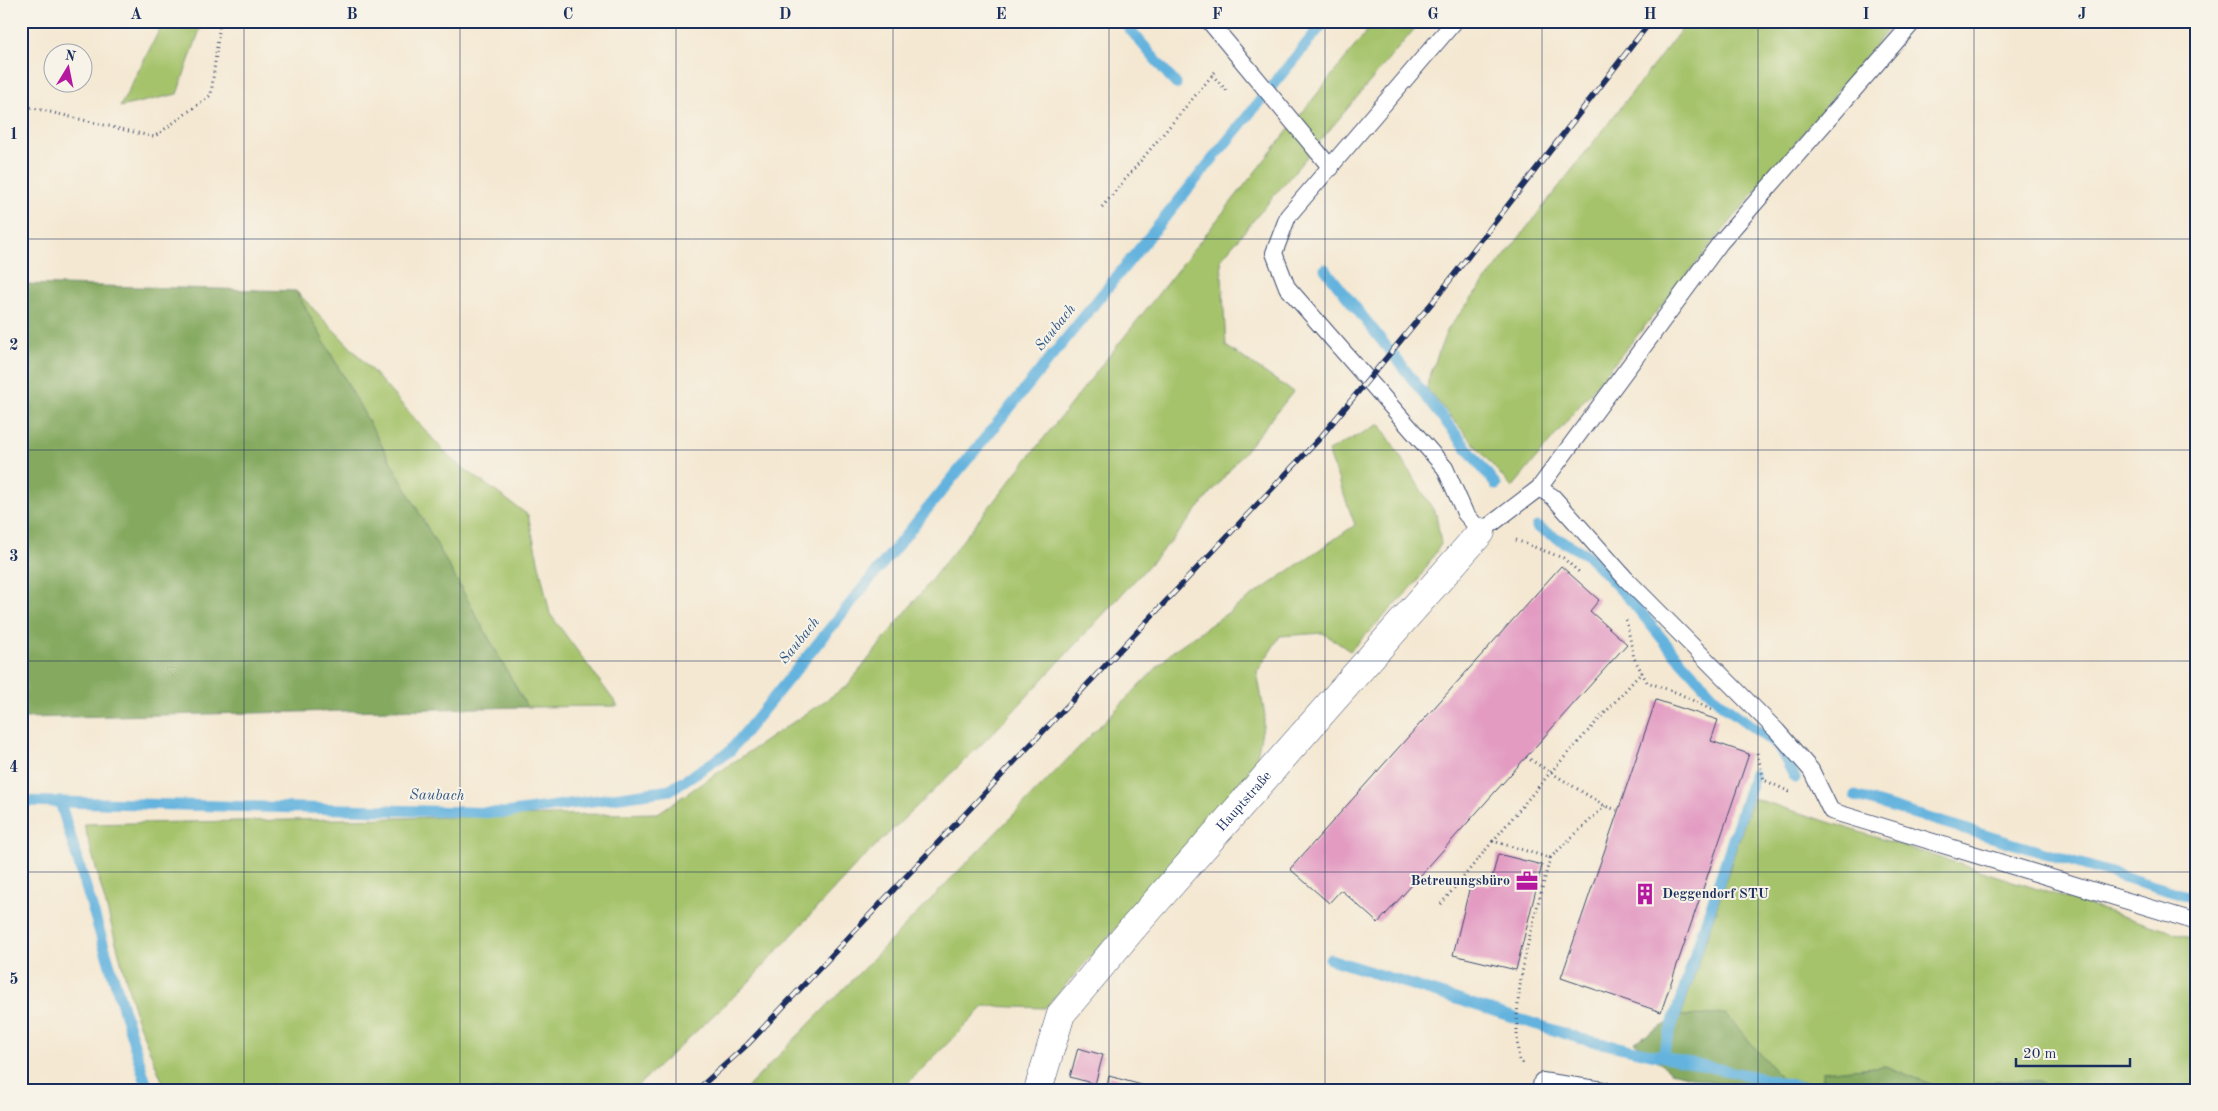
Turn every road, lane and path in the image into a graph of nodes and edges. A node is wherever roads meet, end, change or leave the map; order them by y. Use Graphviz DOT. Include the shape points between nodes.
graph roads {
  1 [pos="220,21"];
  2 [pos="1209,21"];
  3 [pos="1256,21"];
  4 [pos="1455,21"];
  5 [pos="1914,21"];
  6 [pos="1234,50"];
  7 [pos="1212,75"];
  8 [pos="1233,98"];
  9 [pos="21,105"];
  10 [pos="1331,168"];
  11 [pos="1102,207"];
  12 [pos="1539,488"];
  13 [pos="1481,532"];
  14 [pos="1581,574"];
  15 [pos="1625,615"];
  16 [pos="1642,672"];
  17 [pos="1717,712"];
  18 [pos="1756,747"];
  19 [pos="1526,757"];
  20 [pos="1550,773"];
  21 [pos="1605,806"];
  22 [pos="1617,810"];
  23 [pos="1832,811"];
  24 [pos="1493,841"];
  25 [pos="1550,858"];
  26 [pos="1441,904"];
  27 [pos="2197,922"];
  28 [pos="1517,1041"];
  29 [pos="1038,1090"];
  30 [pos="1540,1090"];
  31 [pos="1604,1090"];
  1 -- 9 [label="path" via="211,95 154,137"];
  2 -- 6 [label="lane"];
  3 -- 6 [label="path"];
  4 -- 10 [label="lane"];
  5 -- 12 [label="lane" via="1720,243"];
  6 -- 7 [label="path"];
  6 -- 10 [label="lane"];
  7 -- 8 [label="path"];
  7 -- 11 [label="path"];
  10 -- 13 [label="lane" via="1288,216 1274,253 1288,287 1445,468 1464,513"];
  12 -- 13 [label="lane"];
  12 -- 23 [label="lane" via="1552,497 1669,624 1777,732 1811,770"];
  13 -- 14 [label="path" via="1514,539 1563,558"];
  13 -- 29 [label="street, Hauptstraße" via="1061,1014"];
  15 -- 16 [label="path" via="1634,658"];
  16 -- 17 [label="path" via="1647,682"];
  16 -- 20 [label="path"];
  18 -- 23 [label="path" via="1764,780"];
  19 -- 20 [label="path"];
  20 -- 21 [label="path"];
  20 -- 24 [label="path"];
  21 -- 22 [label="path"];
  21 -- 25 [label="path"];
  23 -- 27 [label="lane"];
  24 -- 25 [label="path"];
  24 -- 26 [label="path"];
  25 -- 28 [label="path" via="1519,984"];
  30 -- 31 [label="lane" via="1542,1081"];
}
